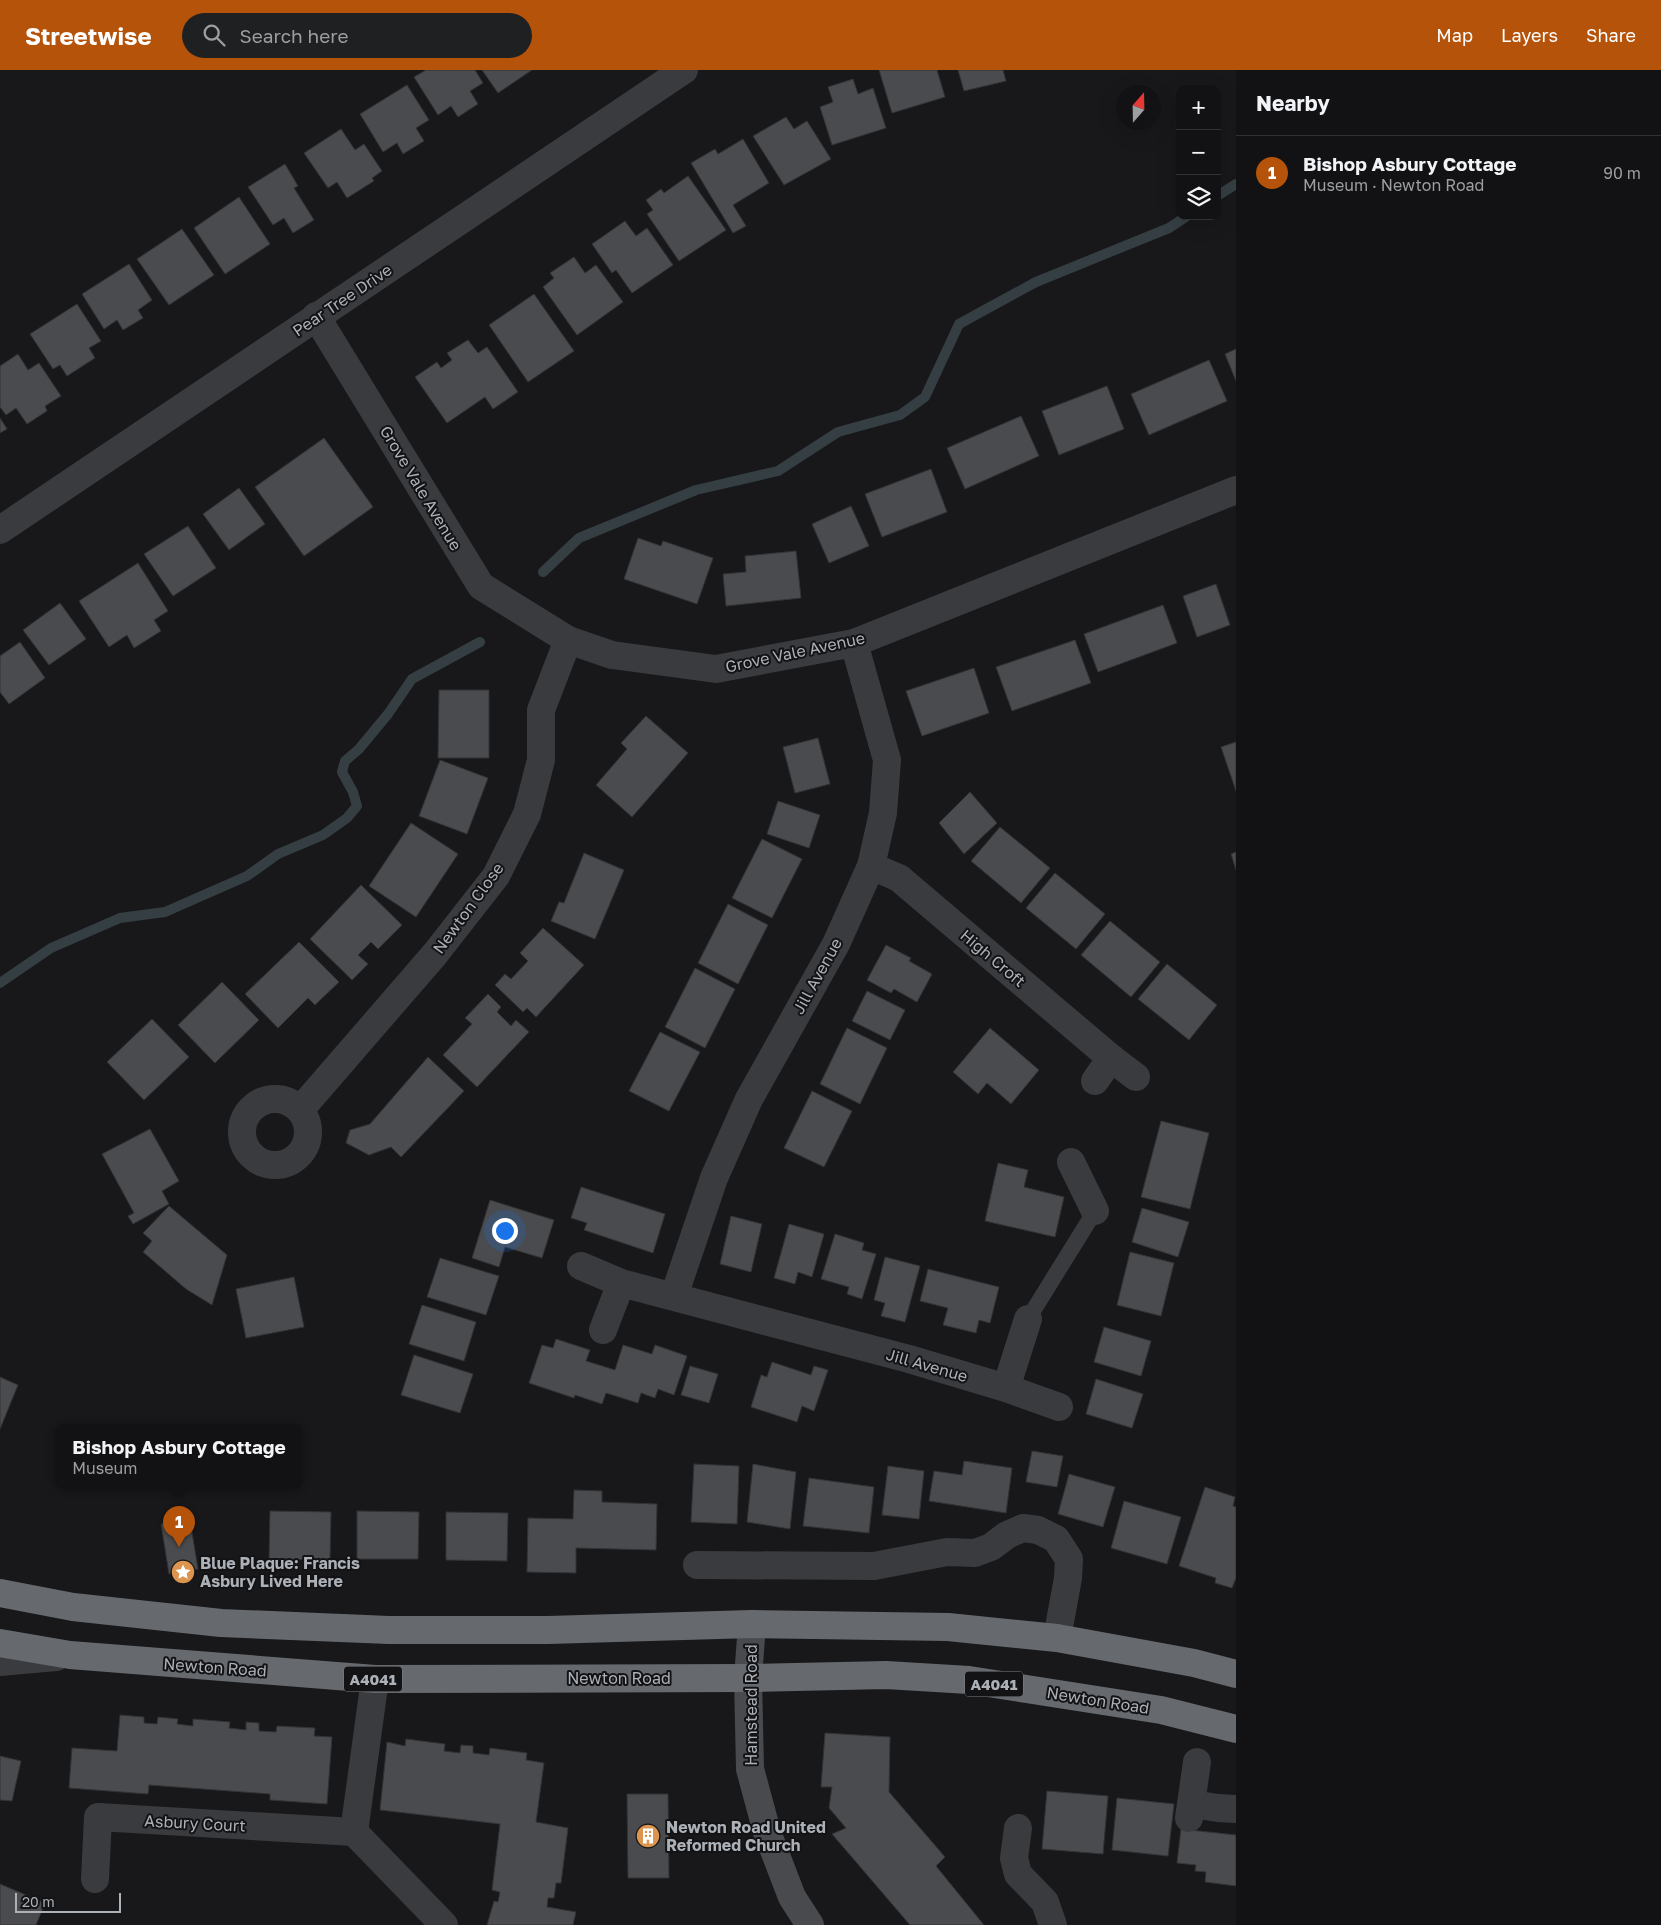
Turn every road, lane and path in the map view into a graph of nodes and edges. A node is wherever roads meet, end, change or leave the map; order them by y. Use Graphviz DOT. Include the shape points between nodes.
graph roads {
  1 [pos="684,70"];
  2 [pos="316,316"];
  3 [pos="1236,490"];
  4 [pos="0,530"];
  5 [pos="568,640"];
  6 [pos="854,643"];
  7 [pos="871,866"];
  8 [pos="1111,1058"];
  9 [pos="1136,1077"];
  10 [pos="1095,1081"];
  11 [pos="300,1110"];
  12 [pos="1071,1162"];
  13 [pos="1095,1211"];
  14 [pos="581,1266"];
  15 [pos="621,1283"];
  16 [pos="674,1296"];
  17 [pos="1028,1319"];
  18 [pos="603,1330"];
  19 [pos="1006,1388"];
  20 [pos="1060,1408"];
  21 [pos="697,1565"];
  22 [pos="0,1593"];
  23 [pos="752,1624"];
  24 [pos="1057,1638"];
  25 [pos="0,1643"];
  26 [pos="70,1655"];
  27 [pos="0,1662"];
  28 [pos="1236,1674"];
  29 [pos="748,1678"];
  30 [pos="375,1679"];
  31 [pos="1236,1729"];
  32 [pos="1197,1762"];
  33 [pos="1236,1809"];
  34 [pos="1018,1828"];
  35 [pos="354,1832"];
  36 [pos="95,1879"];
  37 [pos="444,1925"];
  38 [pos="810,1925"];
  39 [pos="1053,1925"];
  1 -- 2 [label="street, Pear Tree Drive"];
  2 -- 4 [label="street, Pear Tree Drive"];
  2 -- 5 [label="street, Grove Vale Avenue" via="482,586"];
  3 -- 6 [label="street, Grove Vale Avenue"];
  5 -- 6 [label="street, Grove Vale Avenue" via="612,655 716,669"];
  5 -- 11 [label="street, Newton Close" via="541,710 540,760 527,814 496,876 435,954"];
  6 -- 7 [label="street, Jill Avenue" via="888,760 884,813"];
  7 -- 8 [label="street, High Croft" via="899,878"];
  7 -- 16 [label="street, Jill Avenue" via="836,944 749,1099 714,1178"];
  8 -- 9 [label="street, High Croft"];
  8 -- 10 [label="street"];
  12 -- 13 [label="street"];
  13 -- 17 [label="lane"];
  14 -- 15 [label="street, Jill Avenue"];
  15 -- 16 [label="street, Jill Avenue"];
  15 -- 18 [label="street"];
  16 -- 19 [label="street, Jill Avenue"];
  17 -- 19 [label="street"];
  19 -- 20 [label="street, Jill Avenue"];
  21 -- 24 [label="street" via="874,1566 947,1552 976,1553 1022,1528 1038,1530 1056,1539 1069,1559"];
  22 -- 23 [label="highway" via="73,1607 241,1624 389,1630 548,1630"];
  23 -- 24 [label="highway" via="948,1627"];
  23 -- 29 [label="main road, Hamstead Road"];
  24 -- 28 [label="highway" via="1194,1663"];
  25 -- 26 [label="highway, Newton Road / A4041"];
  26 -- 27 [label="street"];
  26 -- 30 [label="highway, Newton Road / A4041"];
  29 -- 30 [label="highway, Newton Road / A4041"];
  29 -- 31 [label="highway, Newton Road / A4041" via="886,1675 969,1680 1161,1710"];
  29 -- 38 [label="main road, Hamstead Road" via="750,1769 770,1842 792,1896"];
  30 -- 35 [label="street"];
  32 -- 33 [label="street" via="1191,1811"];
  34 -- 39 [label="street" via="1014,1858 1018,1874 1045,1902"];
  35 -- 36 [label="street, Asbury Court" via="98,1817"];
  35 -- 37 [label="street"];
}
